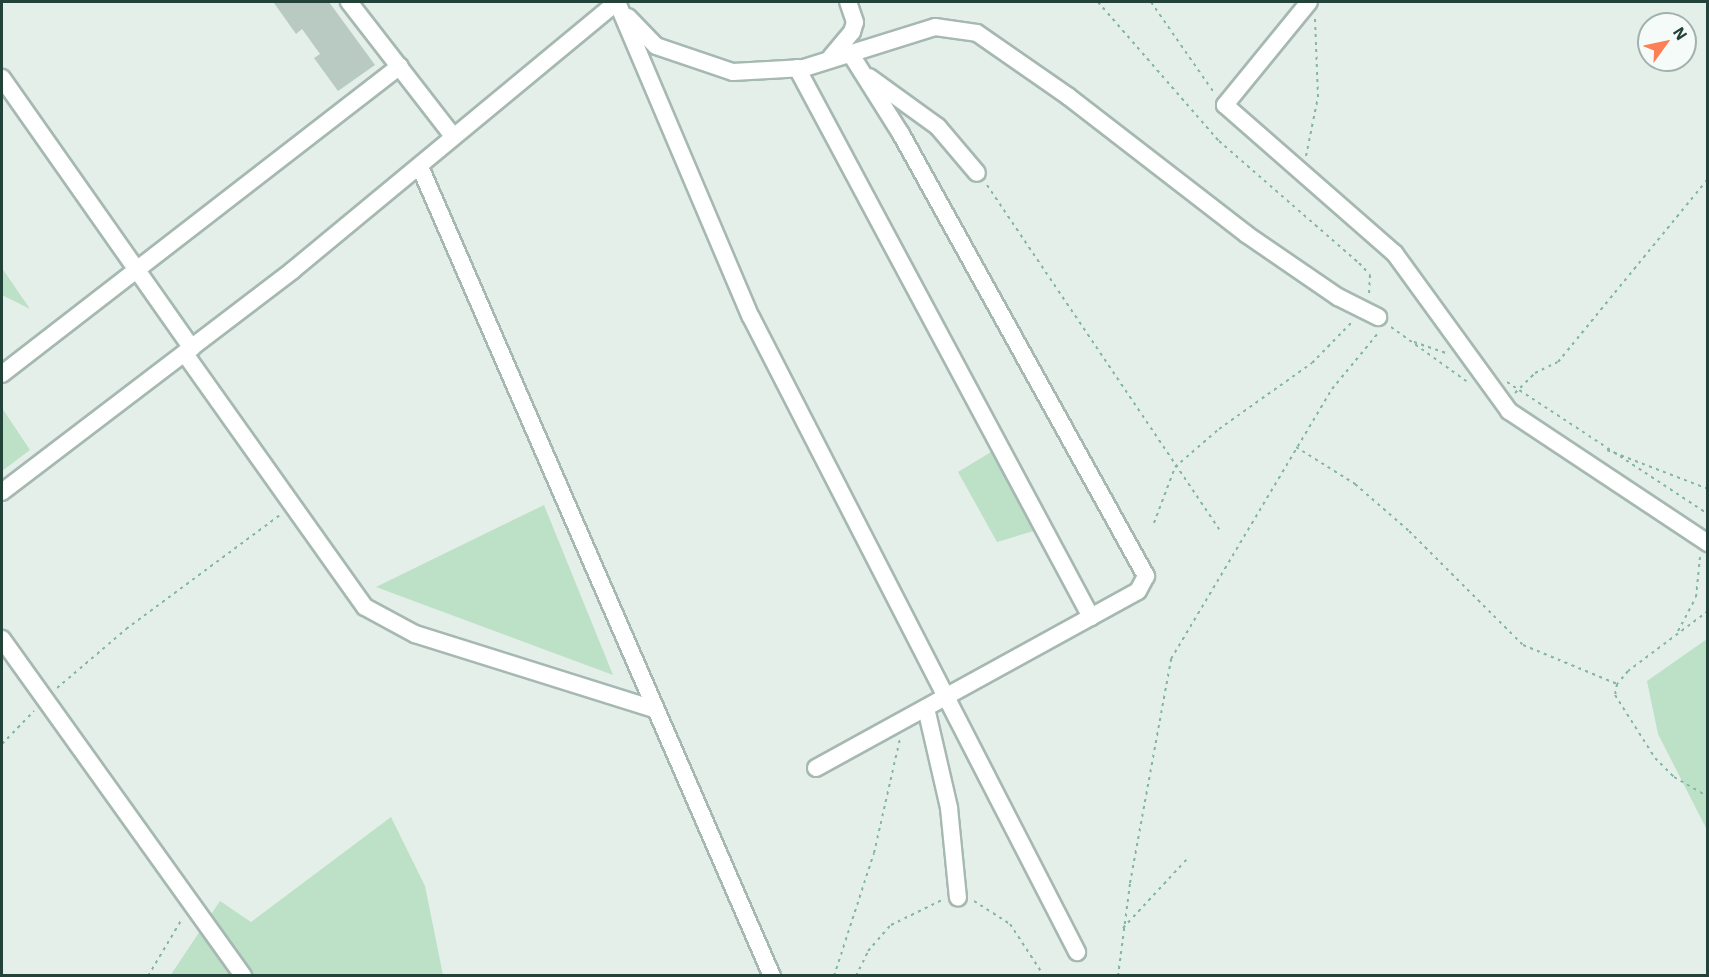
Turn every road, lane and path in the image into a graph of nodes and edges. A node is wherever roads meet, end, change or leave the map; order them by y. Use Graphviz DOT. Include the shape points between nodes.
graph roads {
  1 [pos="349,2"];
  2 [pos="617,2"];
  3 [pos="848,2"];
  4 [pos="1098,2"];
  5 [pos="1151,2"];
  6 [pos="1312,5"];
  7 [pos="850,53"];
  8 [pos="828,61"];
  9 [pos="400,66"];
  10 [pos="796,68"];
  11 [pos="863,74"];
  12 [pos="2,78"];
  13 [pos="1225,105"];
  14 [pos="452,135"];
  15 [pos="420,167"];
  16 [pos="1302,167"];
  17 [pos="977,173"];
  18 [pos="1707,179"];
  19 [pos="135,267"];
  20 [pos="1361,310"];
  21 [pos="1383,321"];
  22 [pos="1410,341"];
  23 [pos="188,351"];
  24 [pos="1477,365"];
  25 [pos="2,374"];
  26 [pos="1475,387"];
  27 [pos="1517,387"];
  28 [pos="1509,411"];
  29 [pos="1296,447"];
  30 [pos="1592,447"];
  31 [pos="1603,448"];
  32 [pos="1175,467"];
  33 [pos="1707,489"];
  34 [pos="2,492"];
  35 [pos="291,506"];
  36 [pos="1707,514"];
  37 [pos="1154,523"];
  38 [pos="1220,531"];
  39 [pos="1704,541"];
  40 [pos="1707,611"];
  41 [pos="1091,617"];
  42 [pos="1678,631"];
  43 [pos="2,639"];
  44 [pos="1617,684"];
  45 [pos="945,697"];
  46 [pos="44,700"];
  47 [pos="926,708"];
  48 [pos="654,709"];
  49 [pos="899,723"];
  50 [pos="2,744"];
  51 [pos="816,768"];
  52 [pos="1707,797"];
  53 [pos="1188,858"];
  54 [pos="958,898"];
  55 [pos="190,903"];
  56 [pos="1122,929"];
  57 [pos="1077,952"];
  58 [pos="148,975"];
  59 [pos="243,975"];
  60 [pos="772,975"];
  61 [pos="834,975"];
  62 [pos="856,975"];
  63 [pos="1044,975"];
  64 [pos="1118,975"];
  1 -- 9 [label="street"];
  2 -- 10 [label="street" via="642,33 682,58 733,72"];
  2 -- 14 [label="street"];
  2 -- 45 [label="street" via="751,317"];
  3 -- 8 [label="street" via="855,22 852,32"];
  4 -- 20 [label="path" via="1219,141 1294,202 1371,275 1372,289"];
  5 -- 13 [label="path"];
  6 -- 13 [label="street"];
  6 -- 16 [label="path" via="1318,97"];
  7 -- 8 [label="street"];
  7 -- 11 [label="street"];
  7 -- 20 [label="street" via="935,27 977,33 1069,97 1246,234"];
  8 -- 10 [label="street"];
  9 -- 14 [label="street"];
  9 -- 19 [label="street"];
  10 -- 41 [label="street"];
  11 -- 17 [label="street" via="938,127"];
  11 -- 41 [label="street" via="901,134 1142,564 1146,576 1138,591"];
  12 -- 19 [label="street"];
  13 -- 16 [label="street"];
  14 -- 15 [label="street"];
  15 -- 23 [label="street"];
  15 -- 48 [label="street"];
  16 -- 24 [label="street" via="1395,254"];
  17 -- 32 [label="path"];
  18 -- 27 [label="path" via="1558,362"];
  19 -- 23 [label="street"];
  19 -- 25 [label="street"];
  20 -- 21 [label="street"];
  20 -- 32 [label="path" via="1312,363 1228,422"];
  21 -- 22 [label="path"];
  21 -- 29 [label="path" via="1332,389"];
  22 -- 24 [label="path"];
  22 -- 26 [label="path"];
  23 -- 34 [label="street"];
  23 -- 35 [label="street"];
  24 -- 27 [label="path"];
  24 -- 28 [label="street"];
  27 -- 28 [label="path"];
  27 -- 31 [label="path"];
  28 -- 39 [label="street"];
  29 -- 44 [label="path" via="1347,478 1409,531 1523,645"];
  29 -- 56 [label="path" via="1171,660"];
  30 -- 31 [label="path"];
  31 -- 33 [label="path"];
  31 -- 36 [label="path"];
  32 -- 37 [label="path"];
  32 -- 38 [label="path"];
  35 -- 46 [label="path" via="118,635"];
  35 -- 48 [label="street" via="355,596 383,620 585,690"];
  39 -- 42 [label="path" via="1696,597"];
  40 -- 42 [label="path"];
  41 -- 45 [label="street"];
  42 -- 44 [label="path"];
  43 -- 46 [label="street"];
  44 -- 52 [label="path" via="1621,709 1655,758 1681,782"];
  45 -- 47 [label="street"];
  45 -- 57 [label="street"];
  46 -- 50 [label="path"];
  46 -- 55 [label="street"];
  47 -- 49 [label="street"];
  47 -- 54 [label="street" via="949,808"];
  48 -- 60 [label="street"];
  49 -- 51 [label="street"];
  49 -- 61 [label="path" via="897,765"];
  53 -- 56 [label="path"];
  54 -- 62 [label="path" via="916,909 891,925 861,962"];
  54 -- 63 [label="path" via="990,909 1010,924"];
  55 -- 58 [label="path"];
  55 -- 59 [label="street"];
  56 -- 64 [label="path"];
}
